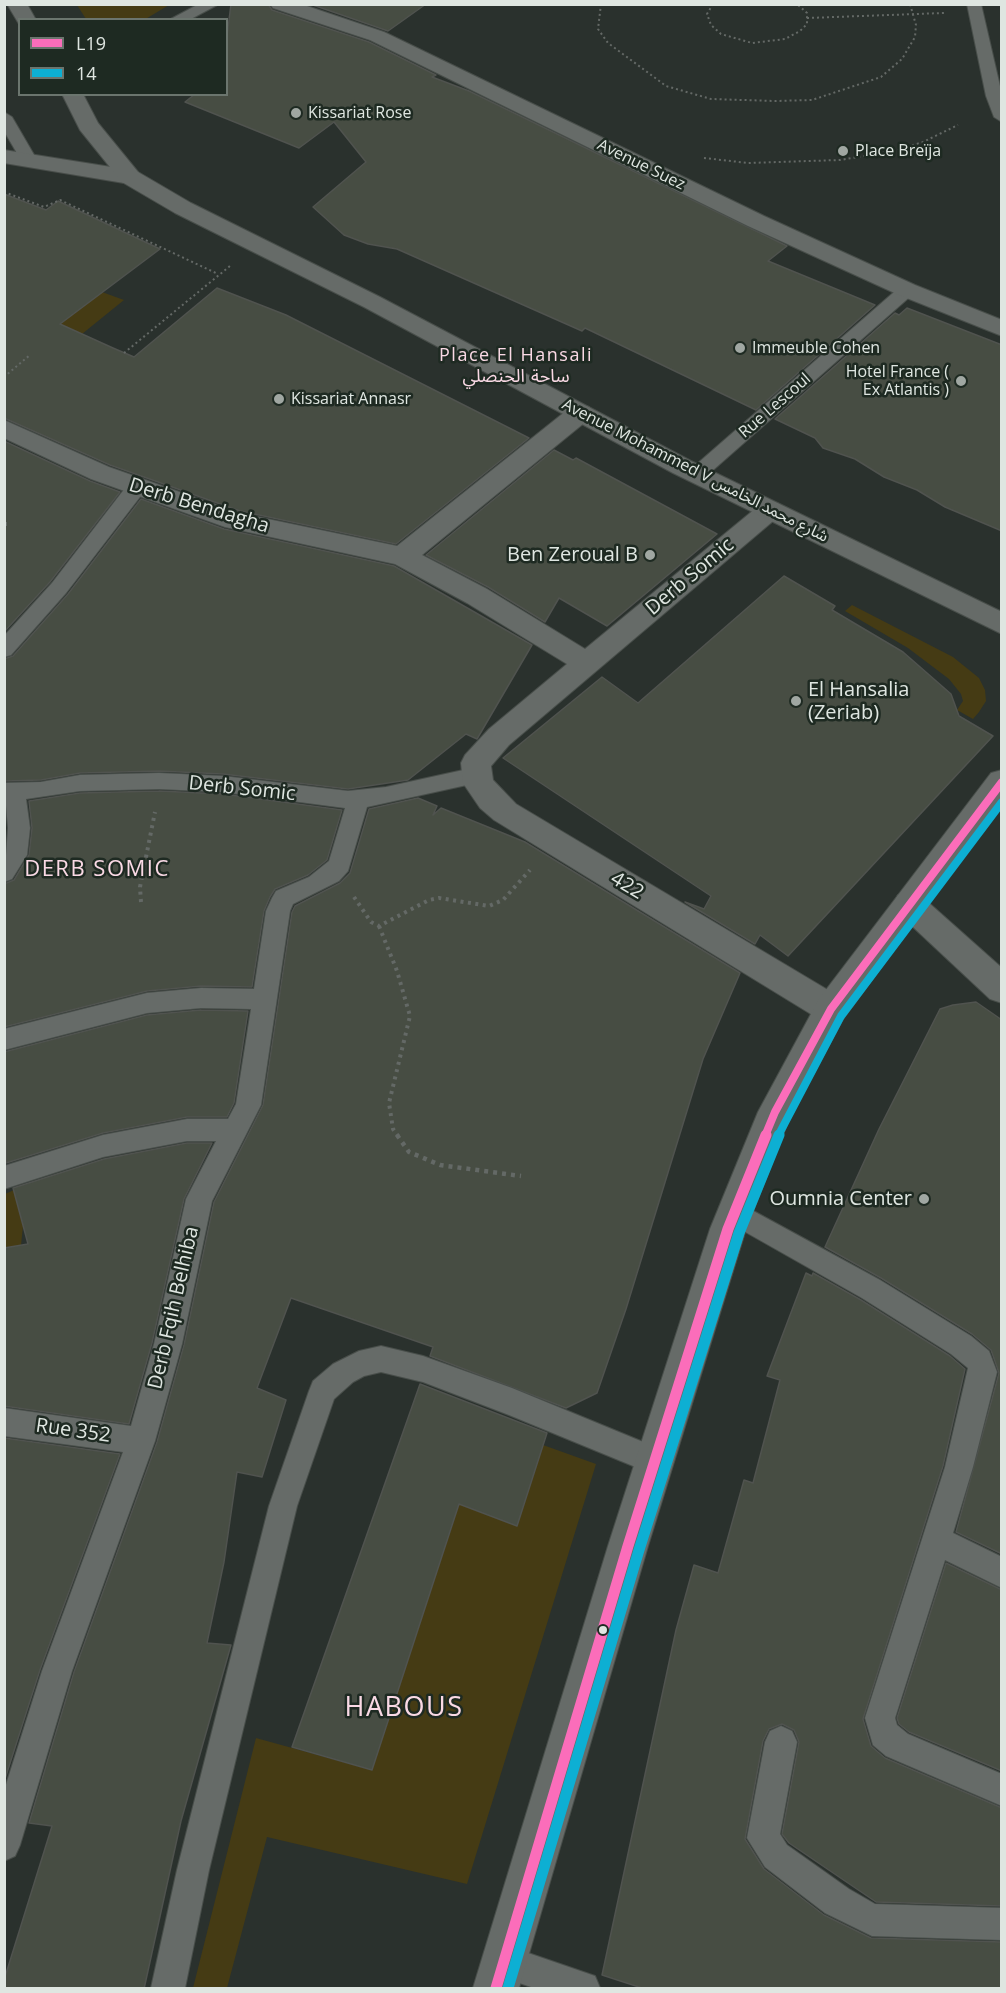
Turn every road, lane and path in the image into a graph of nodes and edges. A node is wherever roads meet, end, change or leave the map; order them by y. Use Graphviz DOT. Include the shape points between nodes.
graph roads {
  1 [pos="17,4"];
  2 [pos="212,4"];
  3 [pos="280,4"];
  4 [pos="601,4"];
  5 [pos="713,4"];
  6 [pos="797,4"];
  7 [pos="910,4"];
  8 [pos="975,8"];
  9 [pos="914,14"];
  10 [pos="25,18"];
  11 [pos="180,18"];
  12 [pos="807,18"];
  13 [pos="982,40"];
  14 [pos="1002,40"];
  15 [pos="994,56"];
  16 [pos="996,83"];
  17 [pos="73,96"];
  18 [pos="4,117"];
  19 [pos="1002,117"];
  20 [pos="958,125"];
  21 [pos="4,156"];
  22 [pos="697,158"];
  23 [pos="29,160"];
  24 [pos="130,177"];
  25 [pos="4,192"];
  26 [pos="255,246"];
  27 [pos="218,274"];
  28 [pos="907,290"];
  29 [pos="1002,329"];
  30 [pos="124,353"];
  31 [pos="30,356"];
  32 [pos="4,377"];
  33 [pos="580,413"];
  34 [pos="4,428"];
  35 [pos="697,474"];
  36 [pos="136,488"];
  37 [pos="770,510"];
  38 [pos="402,556"];
  39 [pos="1002,624"];
  40 [pos="4,650"];
  41 [pos="588,664"];
  42 [pos="477,775"];
  43 [pos="159,781"];
  44 [pos="1002,781"];
  45 [pos="9,792"];
  46 [pos="359,798"];
  47 [pos="554,842"];
  48 [pos="336,869"];
  49 [pos="4,873"];
  50 [pos="141,902"];
  51 [pos="909,904"];
  52 [pos="379,926"];
  53 [pos="1002,989"];
  54 [pos="265,999"];
  55 [pos="831,1009"];
  56 [pos="4,1040"];
  57 [pos="234,1130"];
  58 [pos="521,1176"];
  59 [pos="4,1178"];
  60 [pos="735,1213"];
  61 [pos="4,1422"];
  62 [pos="141,1441"];
  63 [pos="655,1461"];
  64 [pos="936,1540"];
  65 [pos="1002,1573"];
  66 [pos="781,1742"];
  67 [pos="1002,1790"];
  68 [pos="6,1833"];
  69 [pos="1002,1924"];
  70 [pos="499,1975"];
  71 [pos="168,1989"];
  72 [pos="583,1989"];
  1 -- 10 [label="street"];
  2 -- 11 [label="lane"];
  3 -- 28 [label="street, Avenue Suez" via="377,36 647,169"];
  4 -- 9 [label="path" via="598,29 608,43 654,79 711,99 745,101 812,100 881,77 910,48"];
  5 -- 12 [label="path" via="707,14 711,25 721,34 752,43 785,39 800,32"];
  6 -- 12 [label="path"];
  7 -- 9 [label="path"];
  8 -- 9 [label="path"];
  8 -- 13 [label="lane"];
  9 -- 12 [label="path"];
  13 -- 14 [label="lane"];
  13 -- 15 [label="lane"];
  15 -- 16 [label="lane"];
  16 -- 19 [label="lane"];
  17 -- 24 [label="street, Avenue Mohammed V شارع محمد الخامس" via="88,125"];
  18 -- 23 [label="lane"];
  20 -- 22 [label="path" via="894,151 840,160 748,163"];
  21 -- 23 [label="street"];
  23 -- 24 [label="street"];
  24 -- 26 [label="street, Avenue Mohammed V شارع محمد الخامس"];
  25 -- 27 [label="path" via="44,207 60,200"];
  26 -- 27 [label="path"];
  26 -- 33 [label="street, Avenue Mohammed V شارع محمد الخامس" via="372,302"];
  27 -- 30 [label="path"];
  28 -- 29 [label="street, Avenue Suez"];
  28 -- 35 [label="lane, Rue Lescoul"];
  31 -- 32 [label="path"];
  33 -- 35 [label="street, Avenue Mohammed V شارع محمد الخامس"];
  33 -- 38 [label="street"];
  34 -- 36 [label="street, Derb Bendagha"];
  35 -- 37 [label="street, Avenue Mohammed V شارع محمد الخامس"];
  36 -- 38 [label="street, Derb Bendagha" via="234,521"];
  36 -- 40 [label="lane" via="59,588"];
  37 -- 39 [label="street, Avenue Mohammed V شارع محمد الخامس"];
  37 -- 41 [label="street, Derb Somic"];
  38 -- 41 [label="street, Derb Bendagha" via="477,596"];
  41 -- 42 [label="street, Derb Somic" via="499,737 476,763"];
  42 -- 46 [label="lane, Derb Somic" via="386,796"];
  42 -- 47 [label="street, 422" via="478,783 491,800"];
  43 -- 45 [label="lane, Derb Somic" via="80,783"];
  43 -- 46 [label="lane, Derb Somic" via="223,784 315,798"];
  43 -- 50 [label="path" via="140,887"];
  44 -- 51 [label="street"];
  45 -- 49 [label="lane" via="18,837 16,855"];
  46 -- 48 [label="lane"];
  47 -- 52 [label="path" via="503,900 489,906 429,900"];
  47 -- 55 [label="street, 422"];
  48 -- 52 [label="path" via="372,922"];
  48 -- 54 [label="lane, Derb Fqih Belhiba" via="285,898 278,911"];
  51 -- 53 [label="street"];
  51 -- 55 [label="street"];
  52 -- 58 [label="path" via="410,1016 389,1103 393,1129 409,1152 440,1165"];
  54 -- 56 [label="lane" via="201,998 147,1003"];
  54 -- 57 [label="lane, Derb Fqih Belhiba" via="248,1105"];
  55 -- 60 [label="street" via="775,1112"];
  57 -- 59 [label="lane" via="187,1130 120,1143"];
  57 -- 62 [label="lane, Derb Fqih Belhiba" via="199,1199 168,1344"];
  60 -- 63 [label="street"];
  60 -- 64 [label="lane" via="871,1289 979,1360 983,1372"];
  61 -- 62 [label="lane, Rue 352"];
  62 -- 68 [label="lane, Derb Fqih Belhiba" via="57,1671"];
  63 -- 70 [label="street"];
  63 -- 71 [label="lane" via="512,1402 423,1369 381,1359 359,1364 324,1391 283,1506 193,1870"];
  64 -- 65 [label="lane"];
  64 -- 67 [label="lane" via="885,1699 880,1718 884,1734 897,1745"];
  66 -- 69 [label="lane" via="763,1838 776,1856 837,1901 872,1920"];
  70 -- 72 [label="lane"];
}
